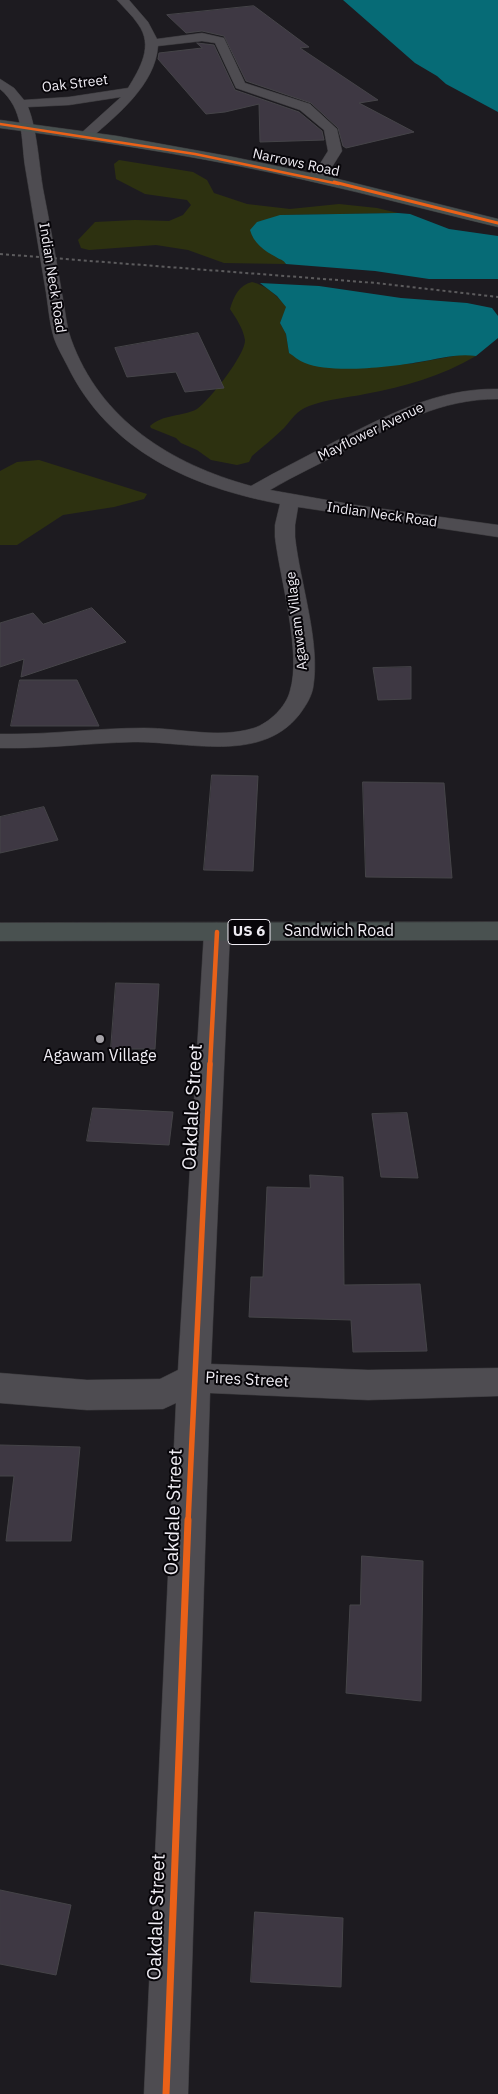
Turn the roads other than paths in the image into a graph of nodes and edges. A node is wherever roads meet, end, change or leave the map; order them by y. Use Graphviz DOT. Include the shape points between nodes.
graph roads {
  1 [pos="123,0"];
  2 [pos="153,42"];
  3 [pos="0,83"];
  4 [pos="132,91"];
  5 [pos="21,104"];
  6 [pos="0,124"];
  7 [pos="28,127"];
  8 [pos="86,135"];
  9 [pos="312,177"];
  10 [pos="498,223"];
  11 [pos="498,394"];
  12 [pos="252,493"];
  13 [pos="291,501"];
  14 [pos="498,531"];
  15 [pos="0,742"];
  16 [pos="0,932"];
  17 [pos="217,932"];
  18 [pos="498,932"];
  19 [pos="194,1378"];
  20 [pos="498,1382"];
  21 [pos="0,1388"];
  22 [pos="166,2094"];
  1 -- 2 [label="street" via="148,28"];
  2 -- 4 [label="street, Oak Street" via="149,65"];
  2 -- 9 [label="street" via="202,37 220,40 240,86 306,107 330,129 334,151 323,170"];
  3 -- 5 [label="street, Indian Neck Road"];
  4 -- 5 [label="street, Oak Street" via="69,101"];
  4 -- 8 [label="street, Oak Street" via="119,107"];
  5 -- 7 [label="street, Indian Neck Road"];
  6 -- 7 [label="main road, Narrows Road"];
  7 -- 8 [label="main road, Narrows Road"];
  7 -- 12 [label="street, Indian Neck Road" via="58,324 66,349 85,385 113,421 146,449 188,471"];
  8 -- 9 [label="main road, Narrows Road"];
  9 -- 10 [label="main road, Narrows Road"];
  11 -- 12 [label="street, Mayflower Avenue" via="452,397 414,410"];
  12 -- 13 [label="street, Indian Neck Road"];
  13 -- 14 [label="street, Indian Neck Road"];
  13 -- 15 [label="street, Agawam Village" via="284,519 284,532 304,678 298,699 280,722 263,732 225,738 132,734"];
  16 -- 17 [label="main road, Sandwich Road / US 6"];
  17 -- 18 [label="main road, Sandwich Road / US 6"];
  17 -- 19 [label="street, Oakdale Street"];
  19 -- 20 [label="street, Pires Street" via="368,1385"];
  19 -- 21 [label="street, Pires Street" via="163,1394 87,1395"];
  19 -- 22 [label="street, Oakdale Street"];
}
